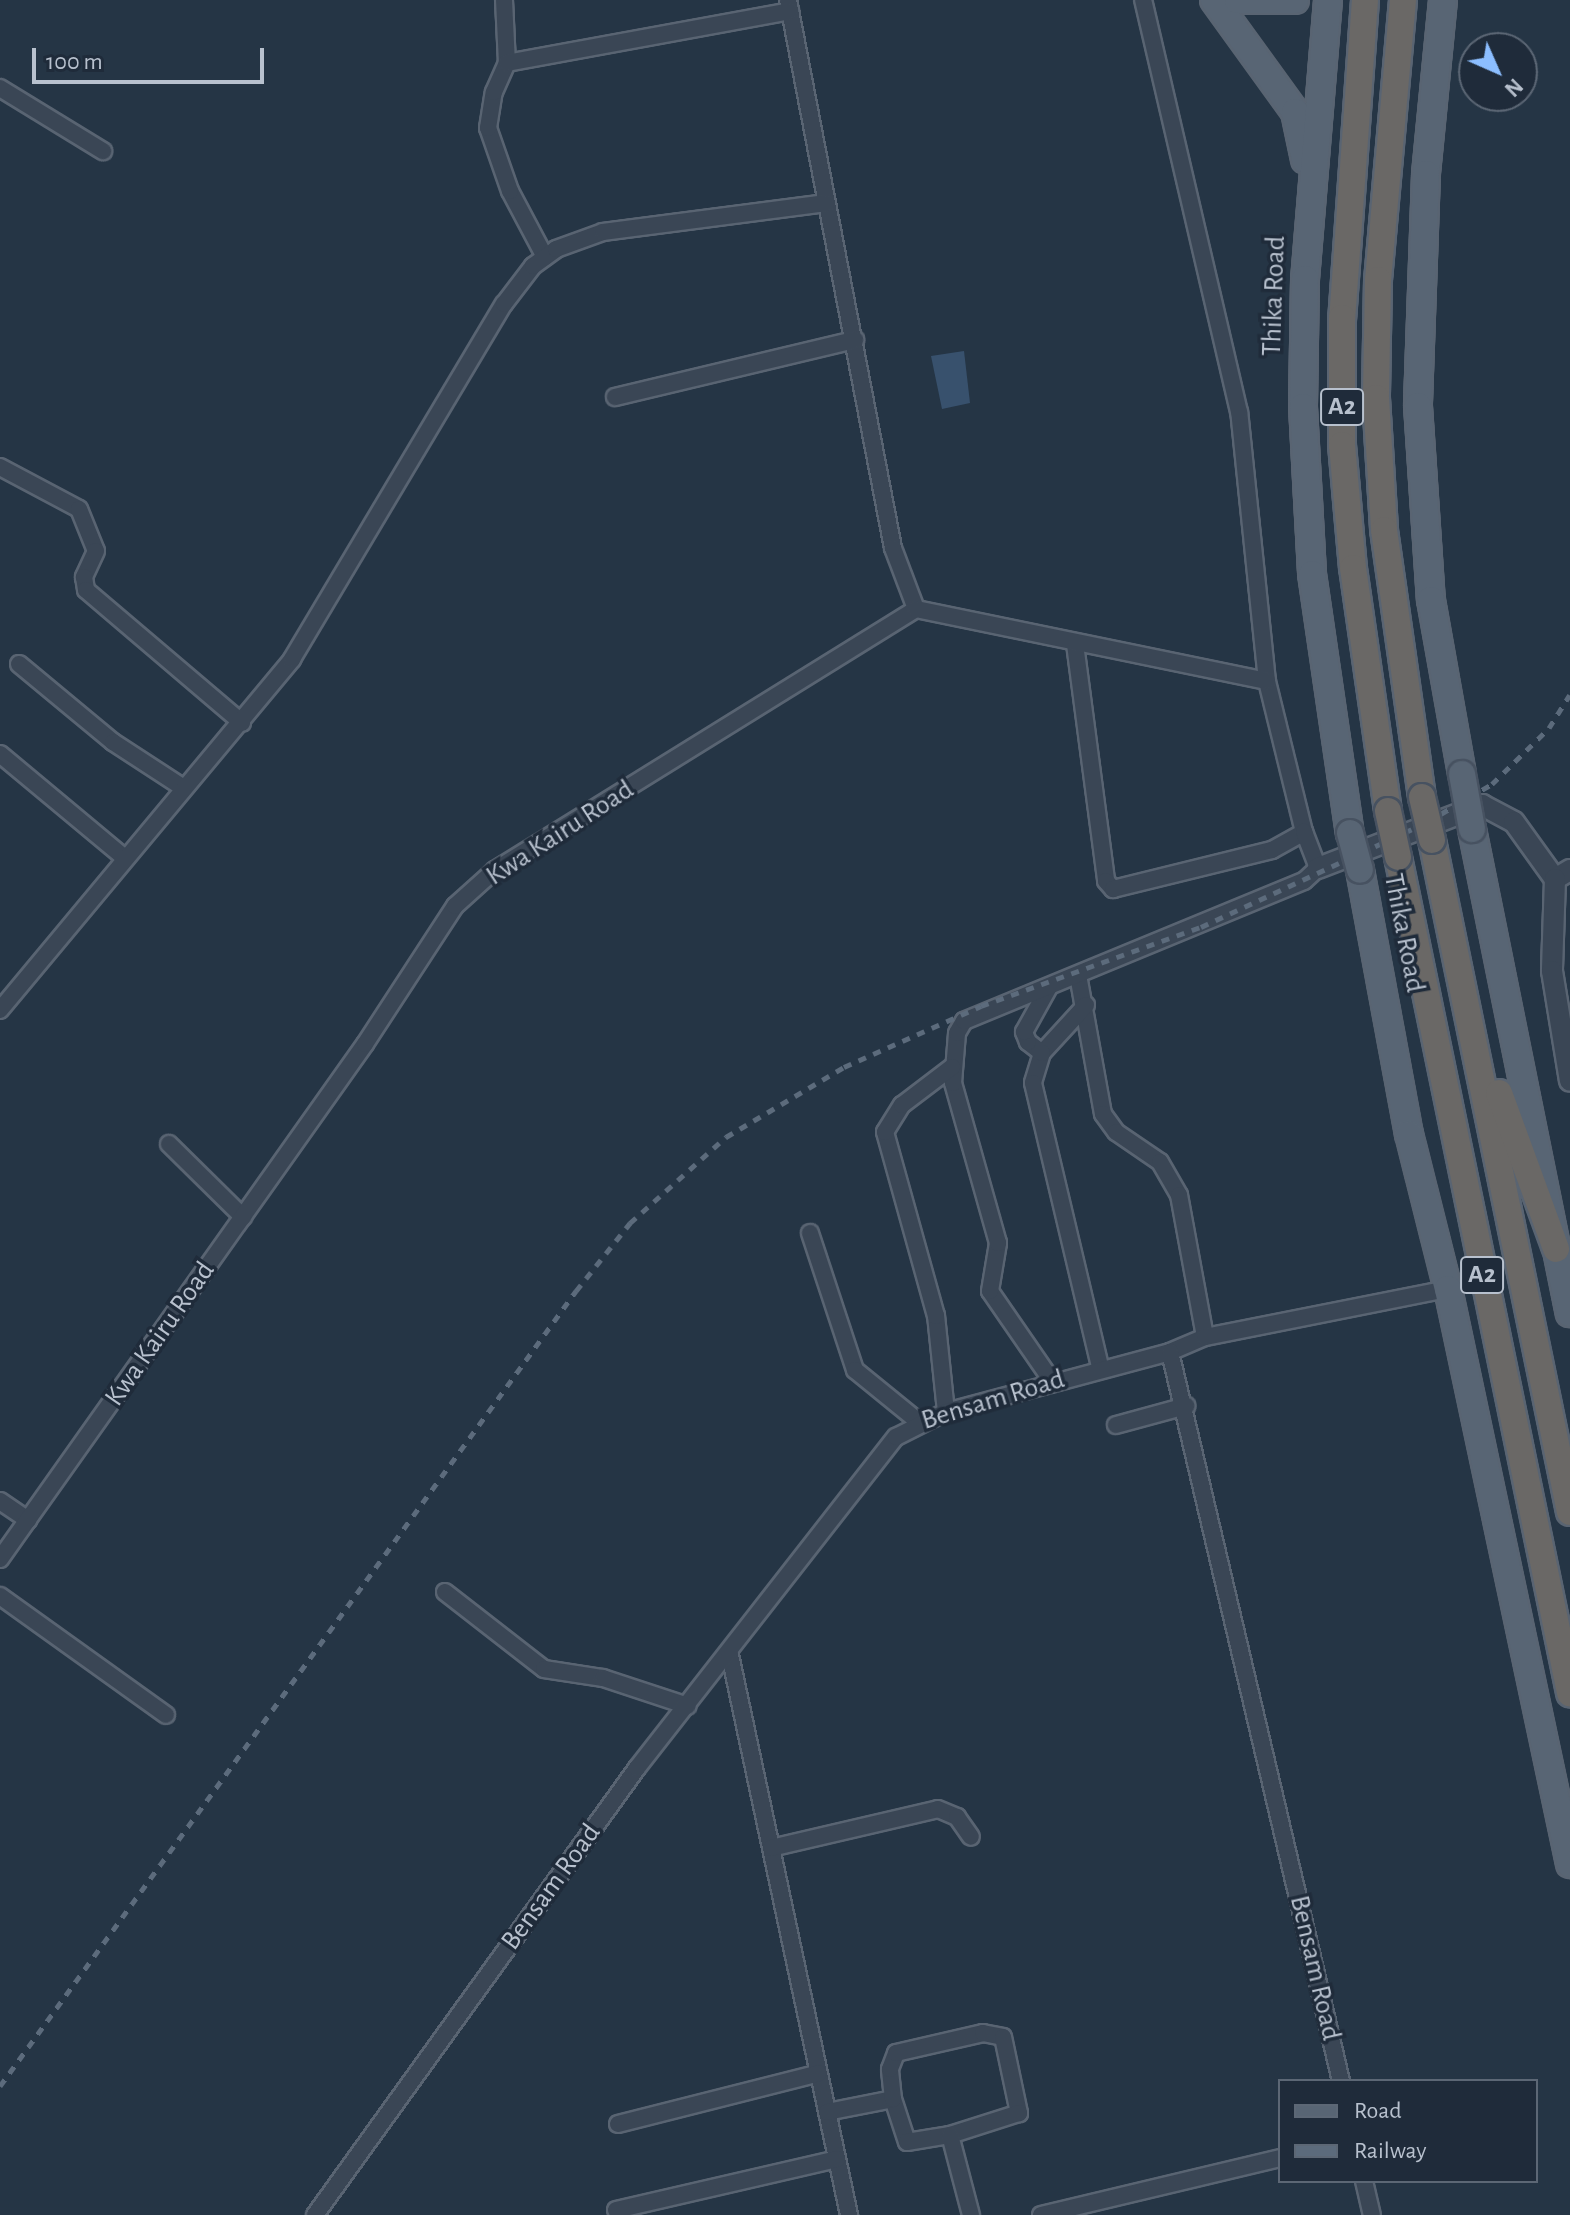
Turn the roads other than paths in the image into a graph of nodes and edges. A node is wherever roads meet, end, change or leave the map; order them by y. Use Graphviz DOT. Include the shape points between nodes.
graph roads {
  1 [pos="504,0"];
  2 [pos="1143,0"];
  3 [pos="1214,0"];
  4 [pos="1238,0"];
  5 [pos="1295,0"];
  6 [pos="1328,0"];
  7 [pos="1365,0"];
  8 [pos="1403,0"];
  9 [pos="1443,0"];
  10 [pos="789,5"];
  11 [pos="507,63"];
  12 [pos="0,88"];
  13 [pos="103,151"];
  14 [pos="1311,191"];
  15 [pos="826,203"];
  16 [pos="545,257"];
  17 [pos="855,340"];
  18 [pos="615,397"];
  19 [pos="0,467"];
  20 [pos="916,609"];
  21 [pos="1075,644"];
  22 [pos="19,664"];
  23 [pos="1267,681"];
  24 [pos="242,723"];
  25 [pos="0,754"];
  26 [pos="182,787"];
  27 [pos="1304,832"];
  28 [pos="125,858"];
  29 [pos="1318,868"];
  30 [pos="1563,875"];
  31 [pos="1078,975"];
  32 [pos="1049,987"];
  33 [pos="1086,1005"];
  34 [pos="0,1010"];
  35 [pos="1469,1011"];
  36 [pos="1042,1053"];
  37 [pos="952,1067"];
  38 [pos="1570,1081"];
  39 [pos="169,1144"];
  40 [pos="243,1217"];
  41 [pos="810,1233"];
  42 [pos="1556,1249"];
  43 [pos="1448,1289"];
  44 [pos="1570,1313"];
  45 [pos="1205,1337"];
  46 [pos="1170,1352"];
  47 [pos="1100,1367"];
  48 [pos="1052,1381"];
  49 [pos="1186,1406"];
  50 [pos="946,1412"];
  51 [pos="919,1422"];
  52 [pos="1116,1425"];
  53 [pos="0,1501"];
  54 [pos="1570,1512"];
  55 [pos="28,1520"];
  56 [pos="0,1559"];
  57 [pos="445,1592"];
  58 [pos="0,1596"];
  59 [pos="730,1655"];
  60 [pos="1570,1693"];
  61 [pos="688,1706"];
  62 [pos="166,1715"];
  63 [pos="971,1837"];
  64 [pos="771,1848"];
  65 [pos="1570,1864"];
  66 [pos="819,2073"];
  67 [pos="1341,2079"];
  68 [pos="893,2099"];
  69 [pos="827,2112"];
  70 [pos="618,2124"];
  71 [pos="950,2135"];
  72 [pos="1278,2158"];
  73 [pos="837,2159"];
  74 [pos="1364,2183"];
  75 [pos="616,2210"];
  76 [pos="315,2215"];
  77 [pos="849,2215"];
  78 [pos="971,2215"];
  79 [pos="1041,2215"];
  80 [pos="1372,2215"];
  1 -- 11 [label="street"];
  2 -- 23 [label="street" via="1239,412"];
  3 -- 14 [label="main road" via="1295,112"];
  4 -- 5 [label="main road"];
  6 -- 14 [label="main road, Thika Road"];
  7 -- 60 [label="highway, Thika Road / A2, bridge" via="1342,318 1342,445 1353,568 1388,811"];
  8 -- 35 [label="highway, Thika Road / A2, bridge" via="1378,280 1376,398 1384,530 1422,797"];
  9 -- 42 [label="main road, bridge" via="1426,174 1418,406 1431,600"];
  10 -- 11 [label="street"];
  10 -- 15 [label="street"];
  11 -- 16 [label="street" via="494,92 488,128 510,191"];
  12 -- 13 [label="street"];
  14 -- 43 [label="main road, Thika Road, bridge" via="1305,474 1325,678 1409,1134"];
  15 -- 16 [label="street" via="603,232"];
  15 -- 17 [label="street"];
  16 -- 24 [label="street" via="504,304 292,659"];
  17 -- 18 [label="street"];
  17 -- 20 [label="street" via="893,548"];
  19 -- 24 [label="street" via="79,509 96,551 84,577 86,590"];
  20 -- 21 [label="street"];
  20 -- 40 [label="street, Kwa Kairu Road" via="495,870 468,894"];
  21 -- 23 [label="street"];
  21 -- 27 [label="street" via="1106,881 1113,889 1272,850"];
  22 -- 26 [label="street" via="113,742"];
  23 -- 27 [label="street"];
  24 -- 26 [label="street"];
  25 -- 28 [label="street"];
  26 -- 28 [label="street"];
  27 -- 29 [label="street"];
  28 -- 34 [label="street"];
  29 -- 30 [label="street" via="1482,805 1514,822"];
  29 -- 31 [label="street" via="1304,881"];
  30 -- 38 [label="street" via="1552,971"];
  31 -- 32 [label="street"];
  31 -- 33 [label="street"];
  32 -- 36 [label="street" via="1024,1032"];
  32 -- 37 [label="street" via="964,1021"];
  33 -- 36 [label="street"];
  33 -- 45 [label="street" via="1103,1114 1116,1132 1160,1162 1179,1195"];
  35 -- 42 [label="highway"];
  35 -- 54 [label="highway, Thika Road / A2" via="1530,1337"];
  36 -- 47 [label="street" via="1033,1083"];
  37 -- 48 [label="street" via="998,1243 990,1291"];
  37 -- 50 [label="street" via="902,1105 885,1132 936,1316"];
  39 -- 40 [label="street"];
  40 -- 55 [label="street, Kwa Kairu Road"];
  41 -- 51 [label="street" via="855,1370"];
  42 -- 44 [label="main road"];
  43 -- 45 [label="street"];
  43 -- 65 [label="main road, Thika Road"];
  45 -- 46 [label="street"];
  46 -- 47 [label="street, Bensam Road"];
  46 -- 49 [label="street, Bensam Road"];
  47 -- 48 [label="street, Bensam Road"];
  48 -- 50 [label="street, Bensam Road"];
  49 -- 52 [label="street"];
  49 -- 67 [label="street, Bensam Road"];
  50 -- 51 [label="street, Bensam Road"];
  51 -- 59 [label="street, Bensam Road" via="896,1437"];
  53 -- 55 [label="street"];
  55 -- 56 [label="street, Kwa Kairu Road"];
  57 -- 61 [label="street" via="544,1669 603,1678"];
  58 -- 62 [label="street"];
  59 -- 61 [label="street, Bensam Road"];
  59 -- 64 [label="street"];
  61 -- 76 [label="street, Bensam Road" via="637,1768"];
  63 -- 64 [label="street" via="957,1817 938,1809"];
  64 -- 66 [label="street"];
  66 -- 69 [label="street"];
  66 -- 70 [label="street"];
  68 -- 69 [label="street"];
  68 -- 71 [label="street" via="907,2142"];
  68 -- 71 [label="street" via="890,2069 896,2053 997,2033 1011,2066 1019,2113"];
  69 -- 73 [label="street"];
  71 -- 78 [label="street"];
  72 -- 79 [label="street"];
  73 -- 75 [label="street"];
  73 -- 77 [label="street"];
  74 -- 80 [label="street"];
}
